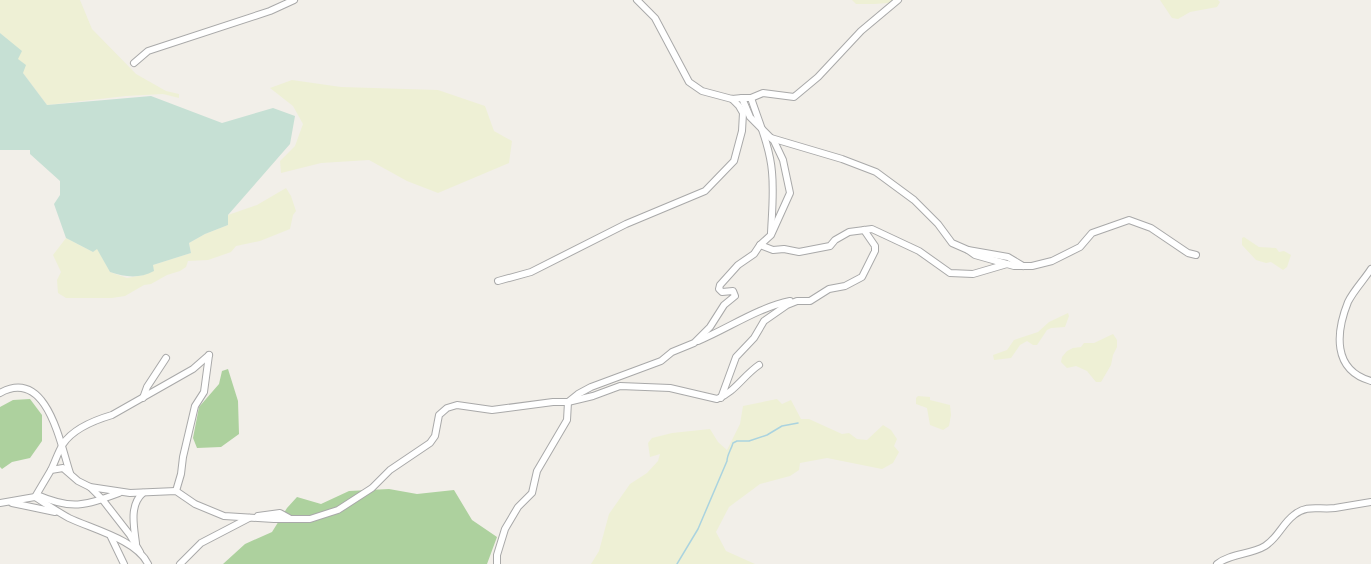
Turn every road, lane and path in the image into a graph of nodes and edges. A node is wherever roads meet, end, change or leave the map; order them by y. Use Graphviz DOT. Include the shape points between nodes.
graph roads {
  1 [pos="294,0"];
  2 [pos="637,0"];
  3 [pos="898,0"];
  4 [pos="134,63"];
  5 [pos="742,98"];
  6 [pos="751,98"];
  7 [pos="732,99"];
  8 [pos="761,128"];
  9 [pos="771,138"];
  10 [pos="864,230"];
  11 [pos="770,235"];
  12 [pos="760,245"];
  13 [pos="968,250"];
  14 [pos="1196,255"];
  15 [pos="1008,264"];
  16 [pos="1023,266"];
  17 [pos="1371,269"];
  18 [pos="498,281"];
  19 [pos="797,301"];
  20 [pos="694,342"];
  21 [pos="166,358"];
  22 [pos="758,365"];
  23 [pos="1371,381"];
  24 [pos="0,393"];
  25 [pos="143,398"];
  26 [pos="721,398"];
  27 [pos="568,402"];
  28 [pos="63,445"];
  29 [pos="54,470"];
  30 [pos="70,473"];
  31 [pos="90,487"];
  32 [pos="176,491"];
  33 [pos="121,493"];
  34 [pos="143,493"];
  35 [pos="36,496"];
  36 [pos="102,499"];
  37 [pos="8,502"];
  38 [pos="1371,502"];
  39 [pos="0,503"];
  40 [pos="63,514"];
  41 [pos="250,518"];
  42 [pos="108,534"];
  43 [pos="137,544"];
  44 [pos="140,552"];
  45 [pos="124,564"];
  46 [pos="148,564"];
  47 [pos="180,564"];
  48 [pos="497,564"];
  49 [pos="1217,564"];
  1 -- 4 [label="street" via="270,11 148,51"];
  2 -- 7 [label="street" via="655,18 689,82 702,91"];
  3 -- 6 [label="street" via="861,31 818,77 794,97 763,94"];
  5 -- 6 [label="street"];
  5 -- 7 [label="street"];
  5 -- 8 [label="street" via="750,117"];
  6 -- 8 [label="street"];
  7 -- 18 [label="street" via="743,113 742,130 734,161 705,191 626,224 531,272"];
  8 -- 9 [label="street"];
  8 -- 11 [label="street" via="772,170 774,198"];
  9 -- 11 [label="street" via="783,160 790,193"];
  9 -- 13 [label="street" via="876,172 914,200 938,224 952,243"];
  10 -- 12 [label="street" via="850,232 835,240 830,246 799,252 773,250"];
  10 -- 15 [label="street" via="872,229 919,251 950,273 973,274"];
  10 -- 19 [label="street" via="875,246 875,251 862,277 845,286 829,289 810,301"];
  11 -- 12 [label="street"];
  12 -- 20 [label="street" via="754,254 720,285 719,289 722,292 733,291 735,296 724,305 710,327"];
  13 -- 15 [label="street" via="975,255"];
  13 -- 16 [label="street" via="1008,257"];
  14 -- 16 [label="street" via="1188,253 1151,228 1129,220 1092,233 1080,247 1052,260"];
  15 -- 16 [label="street"];
  17 -- 23 [label="street" via="1349,301 1339,338 1340,354 1346,364 1356,374"];
  19 -- 20 [label="street" via="762,310"];
  19 -- 26 [label="street" via="787,305 760,325 754,338 736,357"];
  20 -- 27 [label="street" via="672,352 661,361 591,387"];
  21 -- 25 [label="street" via="147,387"];
  22 -- 26 [label="street"];
  24 -- 28 [label="street" via="14,387 24,388 34,394 44,404"];
  25 -- 28 [label="street" via="72,434"];
  25 -- 32 [label="street" via="193,369 209,355 204,392 195,406"];
  26 -- 27 [label="street" via="697,396 670,388 620,386"];
  27 -- 41 [label="street" via="492,410 457,404 438,415 435,436 430,443 390,470 372,488 338,510 310,519"];
  27 -- 48 [label="street" via="567,420 537,471 532,493 518,507 505,529 497,555"];
  28 -- 29 [label="street"];
  28 -- 30 [label="street"];
  29 -- 30 [label="street" via="63,468"];
  29 -- 35 [label="street"];
  30 -- 31 [label="street"];
  31 -- 33 [label="street"];
  31 -- 36 [label="street"];
  32 -- 34 [label="street"];
  32 -- 41 [label="street" via="195,504 224,516"];
  33 -- 34 [label="street"];
  33 -- 36 [label="street"];
  34 -- 43 [label="street" via="136,499 135,507 134,526"];
  35 -- 36 [label="street" via="59,504 86,504"];
  35 -- 37 [label="street"];
  35 -- 40 [label="street"];
  36 -- 43 [label="street"];
  37 -- 39 [label="street"];
  37 -- 40 [label="street"];
  38 -- 49 [label="street" via="1333,508 1301,509 1292,516 1275,539 1264,546 1223,559"];
  40 -- 42 [label="street"];
  41 -- 47 [label="street" via="201,543"];
  42 -- 44 [label="street"];
  42 -- 45 [label="street"];
  43 -- 44 [label="street"];
  44 -- 46 [label="street"];
}
